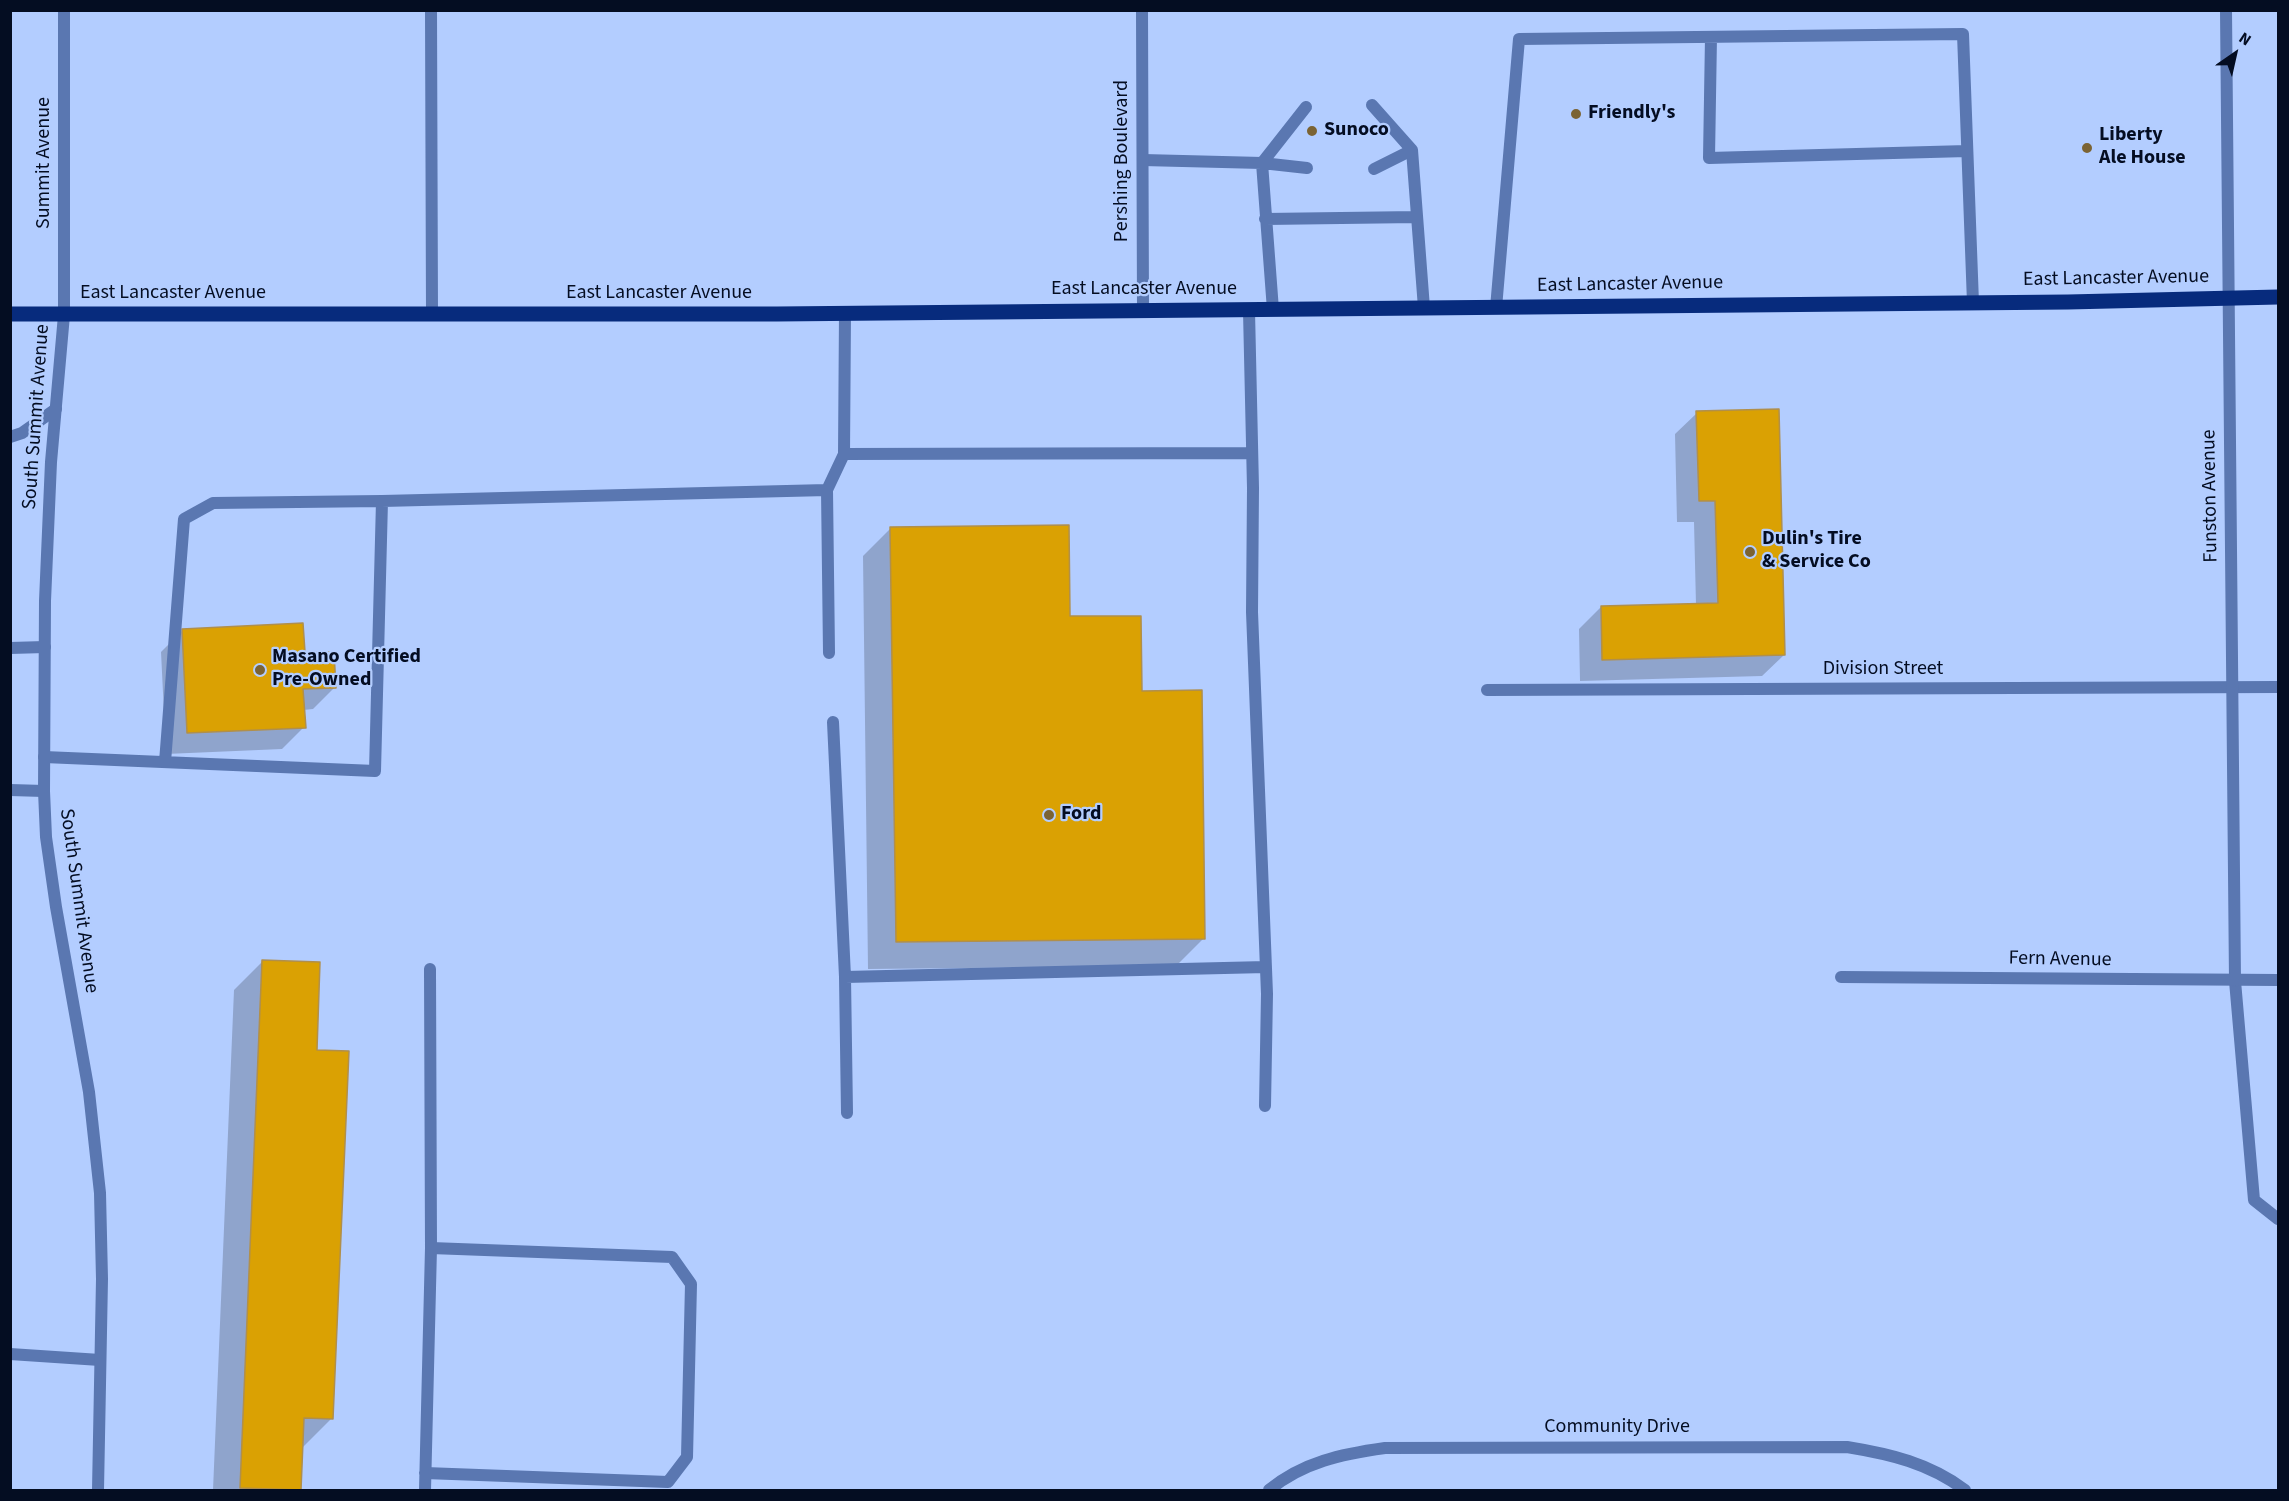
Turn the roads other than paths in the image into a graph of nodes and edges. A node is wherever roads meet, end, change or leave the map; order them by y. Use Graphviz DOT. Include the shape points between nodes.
graph roads {
  1 [pos="64,10"];
  2 [pos="431,10"];
  3 [pos="1142,10"];
  4 [pos="2226,10"];
  5 [pos="1711,37"];
  6 [pos="1372,105"];
  7 [pos="1306,107"];
  8 [pos="1412,150"];
  9 [pos="1967,151"];
  10 [pos="1143,160"];
  11 [pos="1262,163"];
  12 [pos="1307,168"];
  13 [pos="1374,170"];
  14 [pos="1417,217"];
  15 [pos="1265,219"];
  16 [pos="2278,297"];
  17 [pos="2229,298"];
  18 [pos="1973,303"];
  19 [pos="1424,308"];
  20 [pos="1496,308"];
  21 [pos="1273,310"];
  22 [pos="1249,311"];
  23 [pos="1143,312"];
  24 [pos="845,313"];
  25 [pos="10,314"];
  26 [pos="432,314"];
  27 [pos="64,315"];
  28 [pos="56,409"];
  29 [pos="10,437"];
  30 [pos="1252,453"];
  31 [pos="844,454"];
  32 [pos="827,490"];
  33 [pos="382,501"];
  34 [pos="45,647"];
  35 [pos="10,648"];
  36 [pos="829,653"];
  37 [pos="2278,687"];
  38 [pos="2233,688"];
  39 [pos="1487,690"];
  40 [pos="833,722"];
  41 [pos="44,757"];
  42 [pos="165,762"];
  43 [pos="10,790"];
  44 [pos="44,791"];
  45 [pos="1266,967"];
  46 [pos="430,969"];
  47 [pos="845,977"];
  48 [pos="1841,977"];
  49 [pos="2278,980"];
  50 [pos="2235,981"];
  51 [pos="1265,1106"];
  52 [pos="847,1113"];
  53 [pos="2278,1219"];
  54 [pos="431,1248"];
  55 [pos="10,1354"];
  56 [pos="100,1360"];
  57 [pos="425,1473"];
  58 [pos="98,1491"];
  59 [pos="424,1491"];
  60 [pos="1269,1491"];
  61 [pos="1965,1491"];
  1 -- 27 [label="street, Summit Avenue"];
  2 -- 26 [label="street"];
  3 -- 10 [label="street, Pershing Boulevard"];
  4 -- 17 [label="street, Funston Avenue"];
  5 -- 9 [label="street" via="1963,34"];
  5 -- 9 [label="street" via="1709,158"];
  5 -- 20 [label="street" via="1519,39"];
  6 -- 8 [label="street"];
  7 -- 11 [label="street"];
  8 -- 13 [label="street"];
  8 -- 14 [label="street"];
  9 -- 18 [label="street"];
  10 -- 11 [label="street"];
  10 -- 23 [label="street, Pershing Boulevard"];
  11 -- 12 [label="street"];
  11 -- 15 [label="street"];
  14 -- 15 [label="street"];
  14 -- 19 [label="street"];
  15 -- 21 [label="street"];
  16 -- 17 [label="main road, East Lancaster Avenue"];
  17 -- 18 [label="main road, East Lancaster Avenue"];
  17 -- 38 [label="street, Funston Avenue"];
  18 -- 20 [label="main road, East Lancaster Avenue"];
  19 -- 20 [label="main road, East Lancaster Avenue"];
  19 -- 21 [label="main road, East Lancaster Avenue"];
  21 -- 22 [label="main road, East Lancaster Avenue"];
  22 -- 23 [label="main road, East Lancaster Avenue"];
  22 -- 30 [label="street"];
  23 -- 24 [label="main road, East Lancaster Avenue"];
  24 -- 26 [label="main road, East Lancaster Avenue"];
  24 -- 31 [label="street"];
  25 -- 27 [label="main road, East Lancaster Avenue"];
  26 -- 27 [label="main road, East Lancaster Avenue"];
  27 -- 28 [label="street, South Summit Avenue"];
  28 -- 29 [label="street"];
  28 -- 34 [label="street, South Summit Avenue"];
  30 -- 31 [label="street"];
  30 -- 45 [label="street" via="1252,612"];
  31 -- 32 [label="street"];
  32 -- 33 [label="street"];
  32 -- 36 [label="street"];
  33 -- 42 [label="street" via="213,503 184,519"];
  33 -- 42 [label="street" via="375,771"];
  34 -- 35 [label="street"];
  34 -- 41 [label="street, South Summit Avenue"];
  37 -- 38 [label="street, Division Street"];
  38 -- 39 [label="street, Division Street"];
  38 -- 50 [label="street, Funston Avenue"];
  40 -- 47 [label="street"];
  41 -- 42 [label="street"];
  41 -- 44 [label="street, South Summit Avenue"];
  43 -- 44 [label="street"];
  44 -- 56 [label="street, South Summit Avenue" via="46,837 88,1092 100,1193"];
  45 -- 47 [label="street"];
  45 -- 51 [label="street"];
  46 -- 54 [label="street"];
  47 -- 52 [label="street"];
  48 -- 50 [label="street, Fern Avenue"];
  49 -- 50 [label="street, Fern Avenue"];
  50 -- 53 [label="street, Funston Avenue" via="2254,1200"];
  54 -- 57 [label="street"];
  54 -- 57 [label="street" via="672,1257 692,1284 687,1457 668,1482"];
  55 -- 56 [label="street"];
  56 -- 58 [label="street, South Summit Avenue"];
  57 -- 59 [label="street"];
  60 -- 61 [label="street, Community Drive" via="1311,1464 1340,1454 1385,1448 1847,1447 1915,1462"];
}
